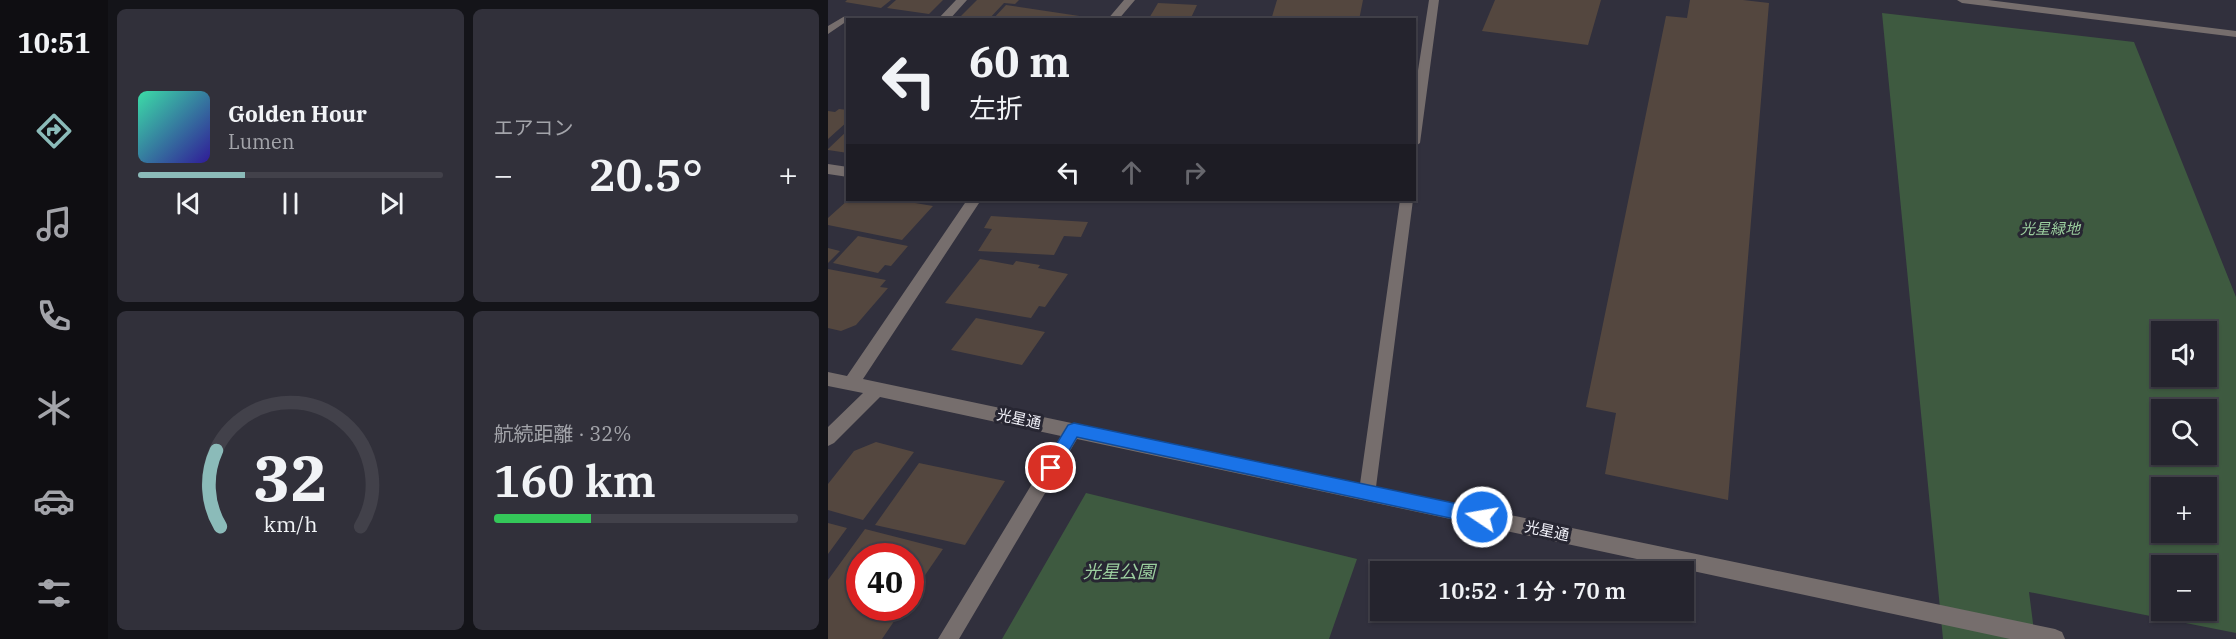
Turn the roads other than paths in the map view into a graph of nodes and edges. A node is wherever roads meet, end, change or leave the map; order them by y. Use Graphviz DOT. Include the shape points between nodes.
graph roads {
  1 [pos="962,0"];
  2 [pos="1130,0"];
  3 [pos="1434,0"];
  4 [pos="1962,0"];
  5 [pos="828,16"];
  6 [pos="944,18"];
  7 [pos="1114,18"];
  8 [pos="846,19"];
  9 [pos="828,31"];
  10 [pos="2236,34"];
  11 [pos="1416,128"];
  12 [pos="828,169"];
  13 [pos="846,172"];
  14 [pos="973,201"];
  15 [pos="1407,201"];
  16 [pos="828,379"];
  17 [pos="851,384"];
  18 [pos="878,389"];
  19 [pos="1074,430"];
  20 [pos="828,438"];
  21 [pos="1367,493"];
  22 [pos="948,639"];
  23 [pos="2055,639"];
  1 -- 6 [label="street"];
  2 -- 7 [label="street"];
  3 -- 11 [label="street"];
  4 -- 10 [label="street"];
  5 -- 8 [label="street"];
  8 -- 9 [label="street"];
  12 -- 13 [label="street"];
  14 -- 17 [label="street"];
  15 -- 21 [label="street"];
  16 -- 17 [label="street, 光星通"];
  17 -- 18 [label="street, 光星通"];
  18 -- 19 [label="street, 光星通"];
  18 -- 20 [label="street"];
  19 -- 21 [label="street, 光星通"];
  19 -- 22 [label="street"];
  21 -- 23 [label="street, 光星通"];
}
